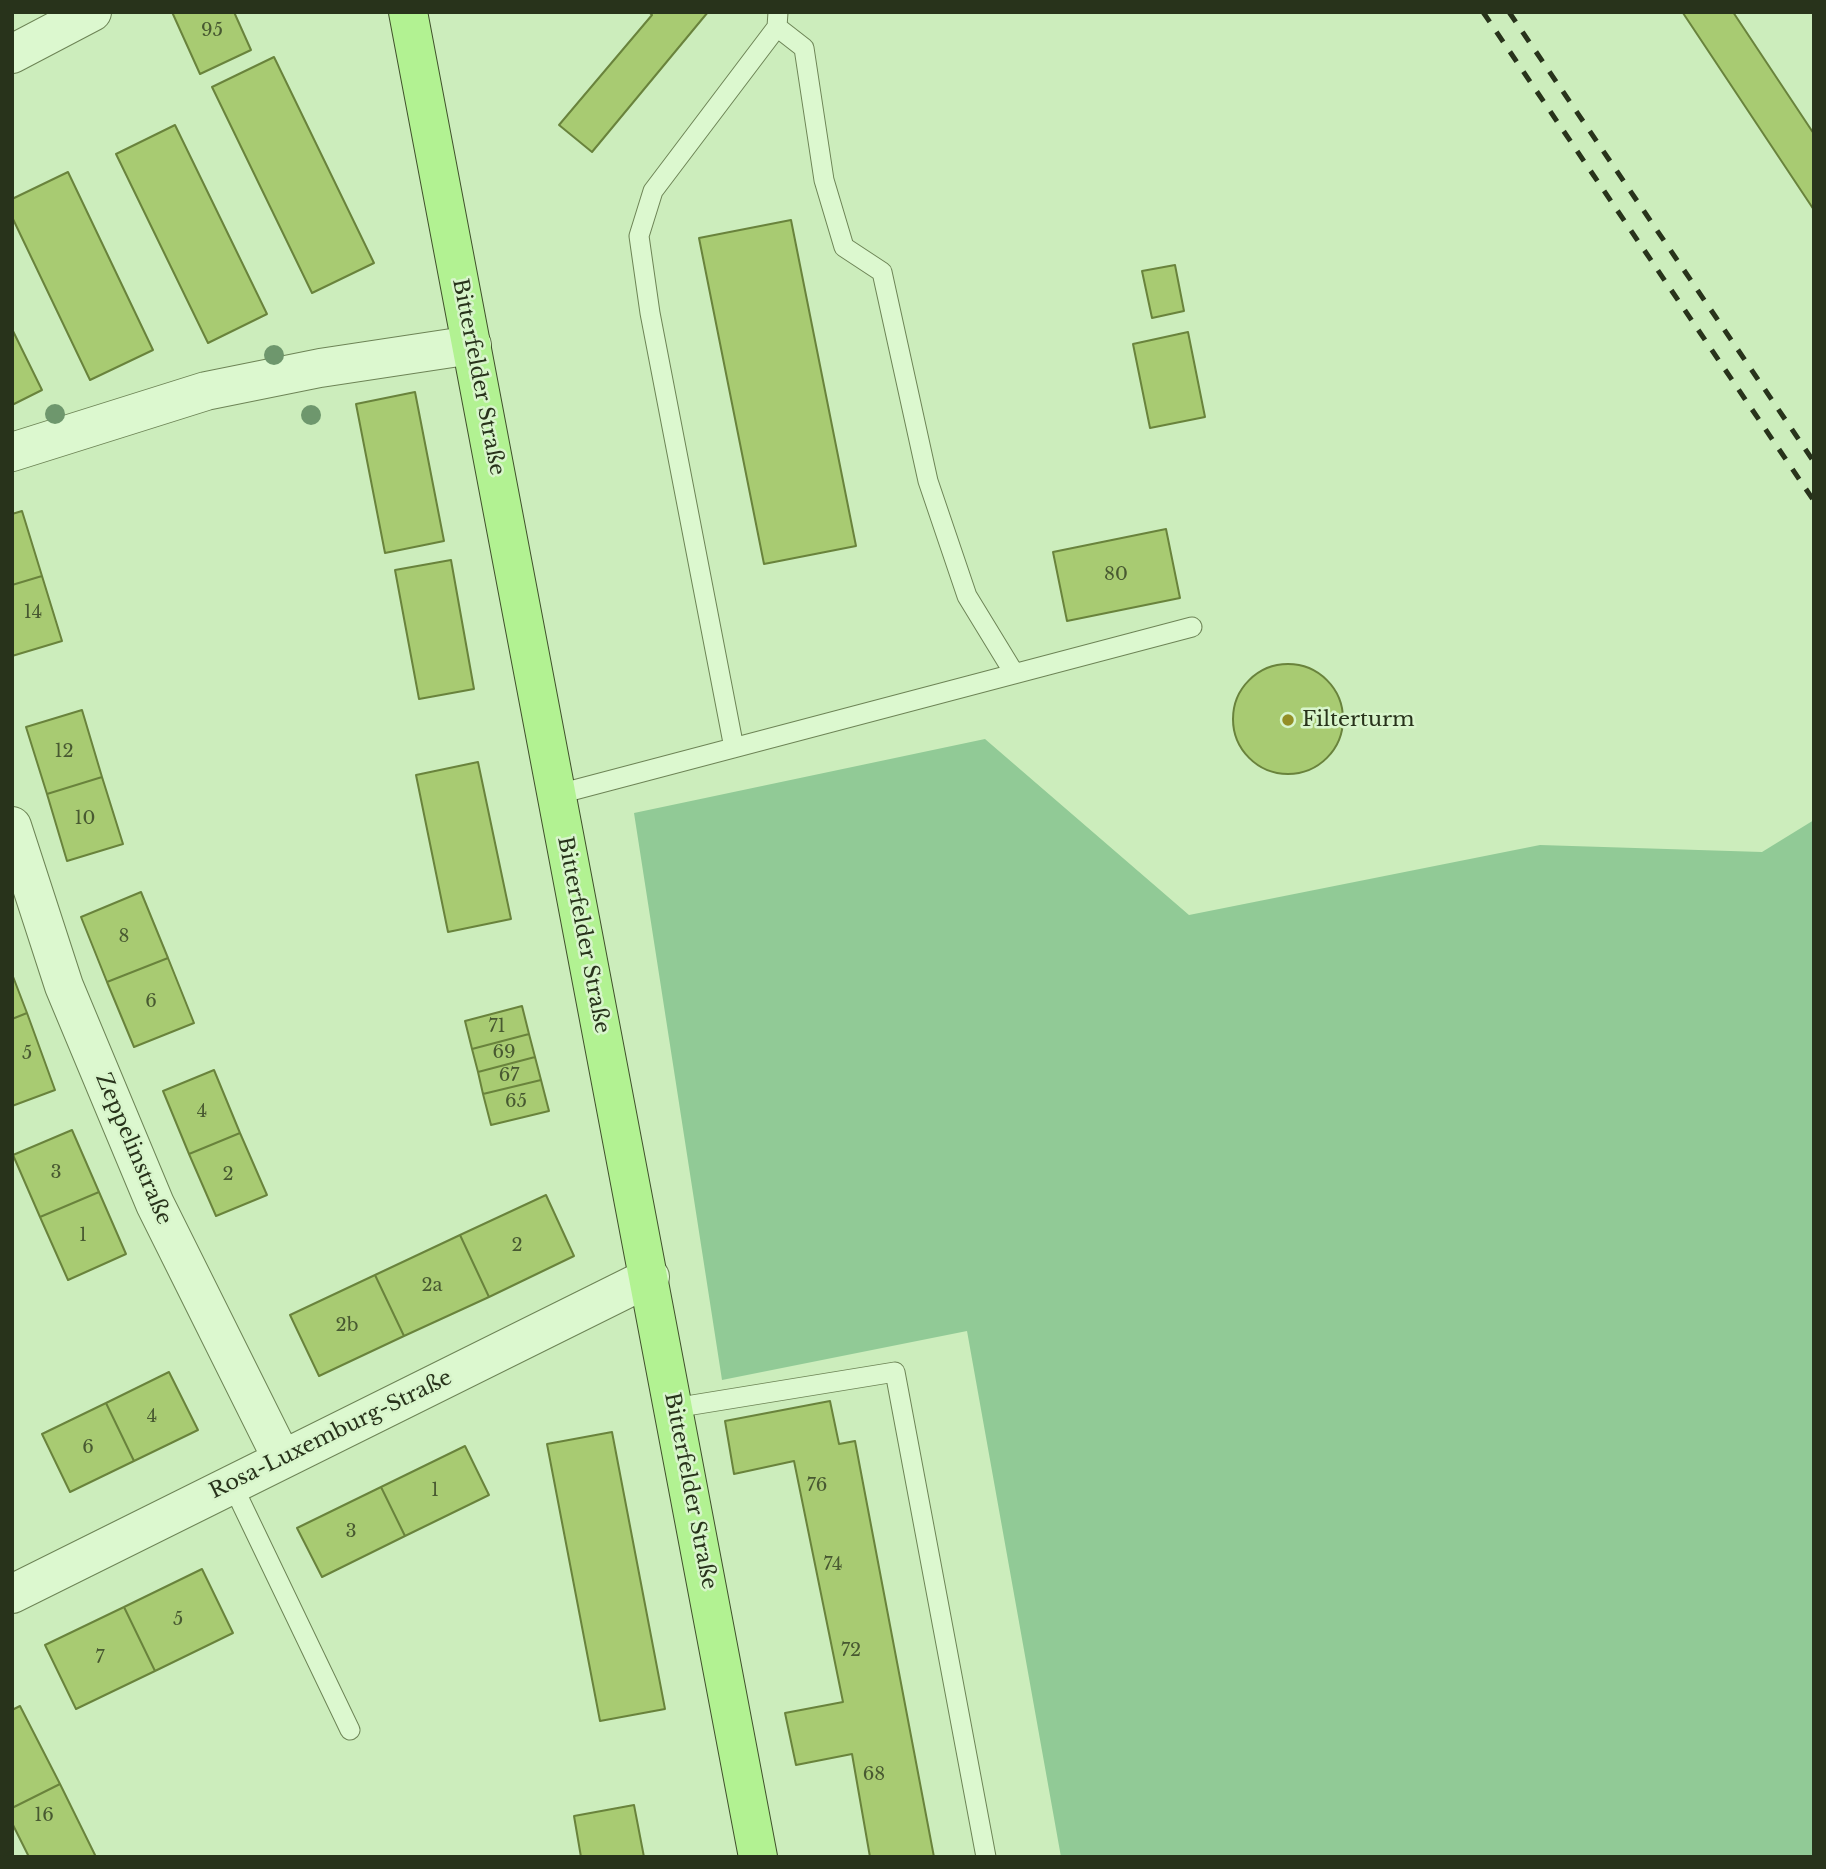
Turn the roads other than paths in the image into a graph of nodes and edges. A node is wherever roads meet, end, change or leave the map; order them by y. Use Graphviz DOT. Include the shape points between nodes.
graph roads {
  1 [pos="92,12"];
  2 [pos="408,12"];
  3 [pos="778,20"];
  4 [pos="12,54"];
  5 [pos="472,345"];
  6 [pos="12,452"];
  7 [pos="1192,627"];
  8 [pos="1014,673"];
  9 [pos="734,748"];
  10 [pos="555,795"];
  11 [pos="12,826"];
  12 [pos="650,1277"];
  13 [pos="674,1408"];
  14 [pos="282,1459"];
  15 [pos="232,1484"];
  16 [pos="12,1594"];
  17 [pos="350,1730"];
  18 [pos="758,1857"];
  19 [pos="986,1857"];
  1 -- 4 [label="street"];
  2 -- 5 [label="main road, Bitterfelder Straße"];
  3 -- 8 [label="lane" via="804,48 824,180 844,247 881,272 928,481 967,596"];
  3 -- 9 [label="lane" via="653,191 639,236"];
  5 -- 6 [label="street" via="206,391"];
  5 -- 10 [label="main road, Bitterfelder Straße"];
  7 -- 8 [label="lane"];
  8 -- 9 [label="lane"];
  9 -- 10 [label="lane"];
  10 -- 12 [label="main road, Bitterfelder Straße"];
  11 -- 14 [label="street, Zeppelinstraße" via="64,986 155,1204"];
  12 -- 13 [label="main road, Bitterfelder Straße"];
  12 -- 14 [label="street, Rosa-Luxemburg-Straße"];
  13 -- 18 [label="main road, Bitterfelder Straße"];
  13 -- 19 [label="lane" via="895,1372"];
  14 -- 15 [label="street, Rosa-Luxemburg-Straße"];
  15 -- 16 [label="street, Rosa-Luxemburg-Straße"];
  15 -- 17 [label="lane"];
}
